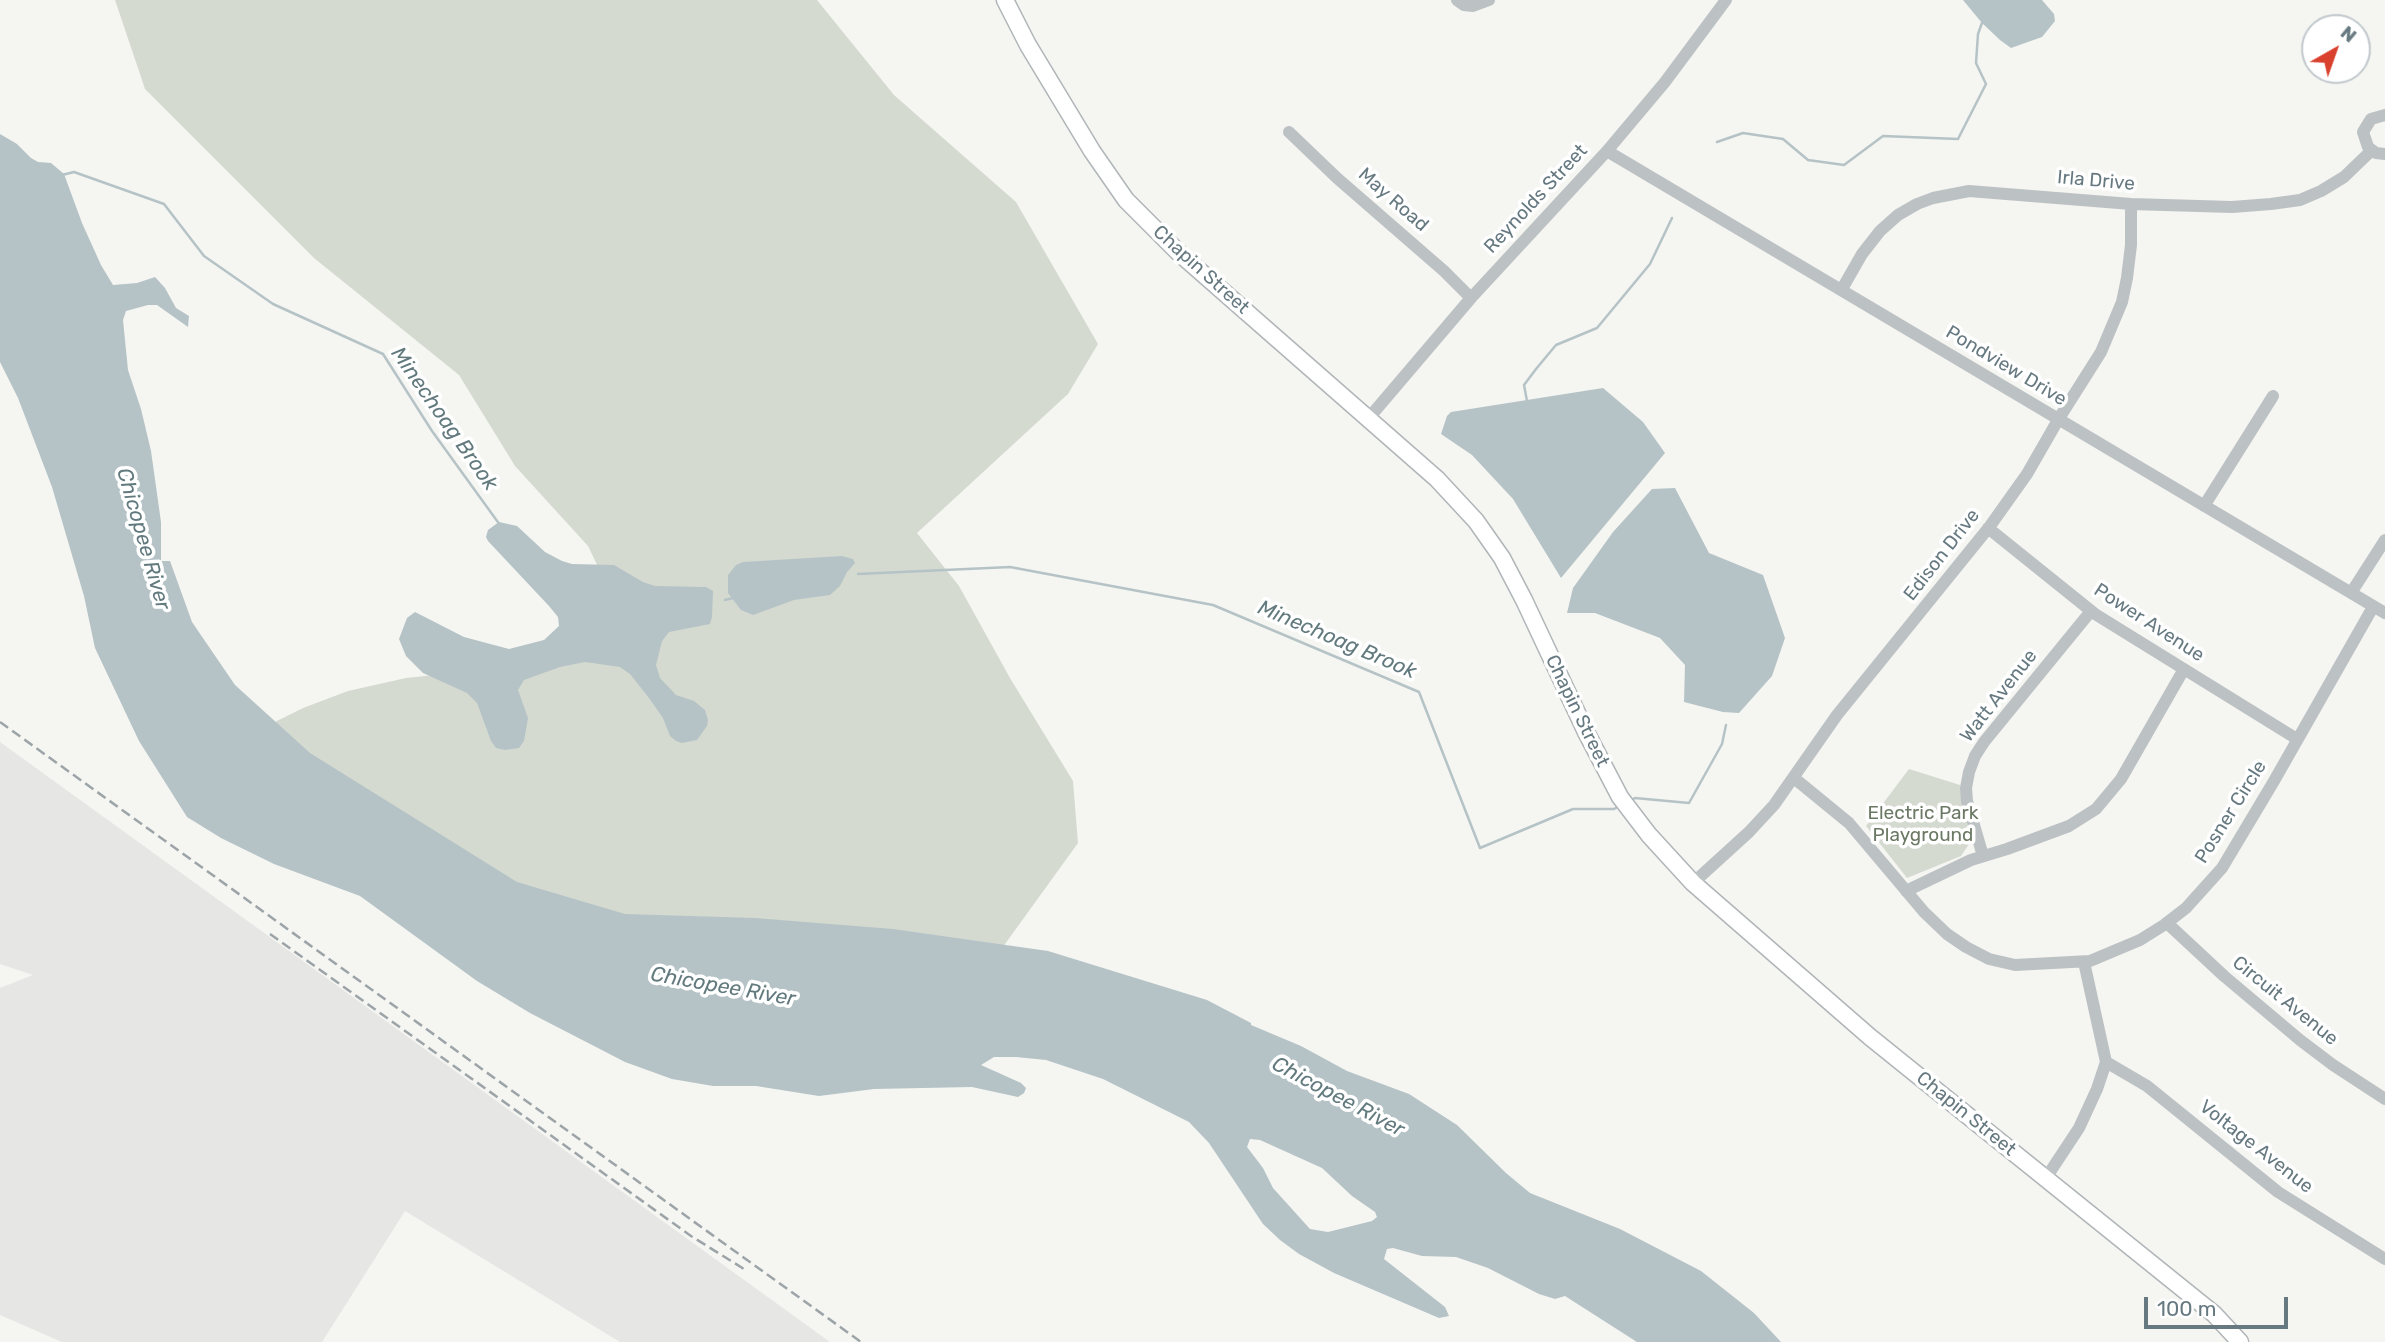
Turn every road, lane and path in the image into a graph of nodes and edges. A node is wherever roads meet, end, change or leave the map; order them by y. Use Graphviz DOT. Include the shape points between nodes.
graph roads {
  1 [pos="1005,0"];
  2 [pos="1457,0"];
  3 [pos="1489,0"];
  4 [pos="1726,0"];
  5 [pos="2385,114"];
  6 [pos="1289,132"];
  7 [pos="1607,151"];
  8 [pos="2379,152"];
  9 [pos="2131,204"];
  10 [pos="1842,289"];
  11 [pos="1471,298"];
  12 [pos="2273,397"];
  13 [pos="1368,419"];
  14 [pos="2057,420"];
  15 [pos="2204,506"];
  16 [pos="1988,528"];
  17 [pos="2385,540"];
  18 [pos="2351,593"];
  19 [pos="2379,610"];
  20 [pos="2091,611"];
  21 [pos="2184,669"];
  22 [pos="2297,739"];
  23 [pos="1794,778"];
  24 [pos="1983,856"];
  25 [pos="1693,883"];
  26 [pos="1906,891"];
  27 [pos="2167,923"];
  28 [pos="2084,962"];
  29 [pos="2106,1062"];
  30 [pos="2385,1099"];
  31 [pos="2046,1178"];
  32 [pos="2385,1259"];
  33 [pos="2240,1342"];
  1 -- 13 [label="main road, Chapin Street" via="1092,151 1126,200 1178,252"];
  2 -- 3 [label="street" via="1473,6"];
  4 -- 7 [label="street, Reynolds Street"];
  5 -- 8 [label="street, Irla Drive" via="2375,116 2364,127 2365,143"];
  6 -- 11 [label="street, May Road"];
  7 -- 10 [label="street, Pondview Drive"];
  7 -- 11 [label="street, Reynolds Street"];
  8 -- 9 [label="street, Irla Drive" via="2300,200 2232,207"];
  9 -- 10 [label="street, Irla Drive" via="1969,191 1933,198 1899,215 1880,232"];
  9 -- 14 [label="street, Edison Drive" via="2122,302 2101,352"];
  10 -- 14 [label="street, Pondview Drive"];
  11 -- 13 [label="street, Reynolds Street"];
  12 -- 15 [label="street"];
  13 -- 25 [label="main road, Chapin Street" via="1437,479 1489,538 1624,803"];
  14 -- 15 [label="street, Pondview Drive"];
  14 -- 16 [label="street, Edison Drive" via="2027,474"];
  15 -- 18 [label="street, Pondview Drive"];
  16 -- 20 [label="street, Power Avenue"];
  16 -- 23 [label="street, Edison Drive" via="1838,715"];
  17 -- 18 [label="street"];
  18 -- 19 [label="street, Pondview Drive"];
  19 -- 22 [label="street, Posner Circle"];
  20 -- 21 [label="street, Power Avenue"];
  20 -- 24 [label="street, Watt Avenue" via="1975,756 1967,801"];
  21 -- 22 [label="street, Power Avenue"];
  21 -- 24 [label="street" via="2121,779 2096,809 2068,826"];
  22 -- 27 [label="street, Posner Circle" via="2222,868"];
  23 -- 25 [label="street, Edison Drive" via="1774,805"];
  23 -- 26 [label="street, Posner Circle" via="1849,822"];
  24 -- 26 [label="street"];
  25 -- 31 [label="main road, Chapin Street" via="1870,1037"];
  26 -- 28 [label="street, Posner Circle" via="1947,934 1989,959 2024,965"];
  27 -- 28 [label="street, Posner Circle" via="2140,940"];
  27 -- 30 [label="street, Circuit Avenue" via="2300,1040"];
  28 -- 29 [label="street"];
  29 -- 31 [label="street" via="2079,1128"];
  29 -- 32 [label="street, Voltage Avenue" via="2147,1086 2277,1192"];
  31 -- 33 [label="main road, Chapin Street" via="2214,1314"];
}
